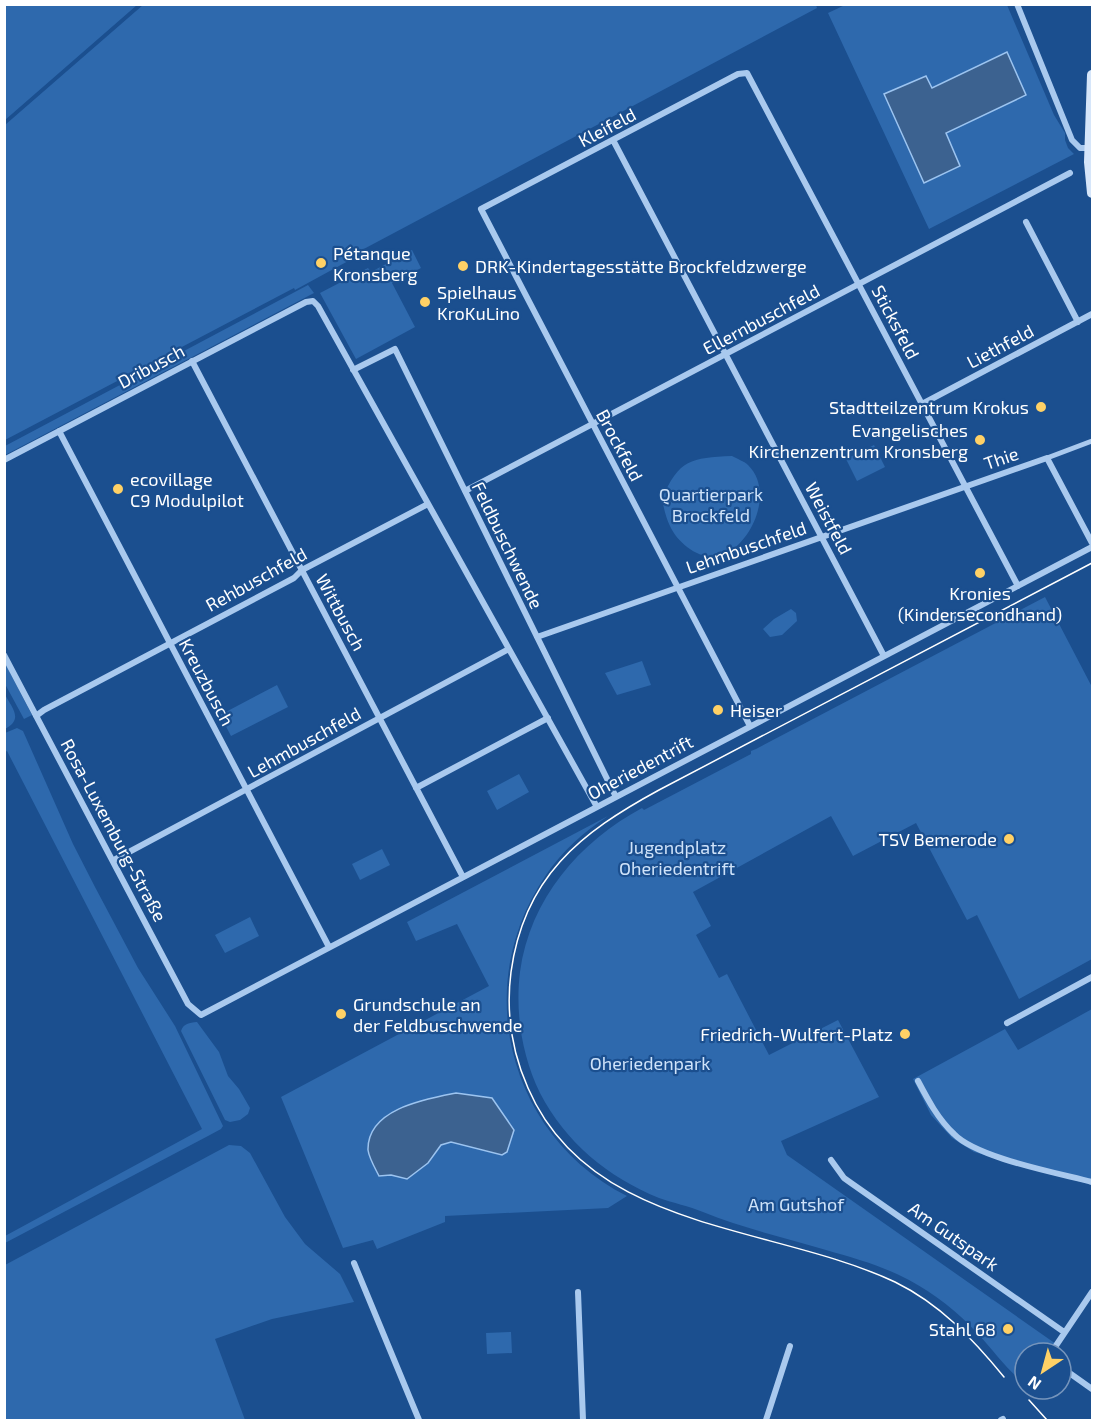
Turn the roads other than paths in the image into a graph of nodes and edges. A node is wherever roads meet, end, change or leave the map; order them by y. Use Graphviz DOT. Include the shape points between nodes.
graph roads {
  1 [pos="1017,4"];
  2 [pos="747,73"];
  3 [pos="1092,75"];
  4 [pos="613,140"];
  5 [pos="1089,148"];
  6 [pos="1070,173"];
  7 [pos="1092,193"];
  8 [pos="481,209"];
  9 [pos="1026,222"];
  10 [pos="859,284"];
  11 [pos="1092,314"];
  12 [pos="1078,322"];
  13 [pos="726,354"];
  14 [pos="192,361"];
  15 [pos="353,370"];
  16 [pos="922,404"];
  17 [pos="592,424"];
  18 [pos="59,431"];
  19 [pos="1092,441"];
  20 [pos="1047,458"];
  21 [pos="4,460"];
  22 [pos="965,486"];
  23 [pos="465,491"];
  24 [pos="428,504"];
  25 [pos="821,536"];
  26 [pos="1092,545"];
  27 [pos="302,570"];
  28 [pos="1018,586"];
  29 [pos="677,587"];
  30 [pos="537,637"];
  31 [pos="169,644"];
  32 [pos="509,649"];
  33 [pos="4,655"];
  34 [pos="884,656"];
  35 [pos="36,716"];
  36 [pos="379,718"];
  37 [pos="548,718"];
  38 [pos="750,726"];
  39 [pos="416,788"];
  40 [pos="247,790"];
  41 [pos="616,797"];
  42 [pos="597,807"];
  43 [pos="114,860"];
  44 [pos="463,877"];
  45 [pos="329,947"];
  46 [pos="1092,977"];
  47 [pos="201,1015"];
  48 [pos="1007,1023"];
  49 [pos="918,1081"];
  50 [pos="831,1160"];
  51 [pos="1092,1182"];
  52 [pos="354,1263"];
  53 [pos="579,1292"];
  54 [pos="1092,1292"];
  55 [pos="1064,1332"];
  56 [pos="1058,1341"];
  57 [pos="790,1346"];
  58 [pos="1073,1375"];
  59 [pos="1092,1389"];
  60 [pos="419,1420"];
  61 [pos="583,1420"];
  62 [pos="766,1420"];
  1 -- 5 [label="street" via="1072,140 1080,148"];
  2 -- 4 [label="street, Kleifeld" via="742,72"];
  2 -- 10 [label="street, Sticksfeld"];
  3 -- 5 [label="main road"];
  4 -- 8 [label="street, Kleifeld"];
  4 -- 13 [label="street, Weistfeld"];
  5 -- 7 [label="main road"];
  6 -- 10 [label="street, Ellernbuschfeld"];
  8 -- 17 [label="street, Brockfeld"];
  9 -- 12 [label="street"];
  10 -- 13 [label="street, Ellernbuschfeld"];
  10 -- 16 [label="street, Sticksfeld"];
  11 -- 12 [label="street, Liethfeld"];
  12 -- 16 [label="street, Liethfeld"];
  13 -- 17 [label="street, Ellernbuschfeld"];
  13 -- 25 [label="street, Weistfeld"];
  14 -- 15 [label="street, Dribusch" via="313,301"];
  14 -- 18 [label="street, Dribusch"];
  14 -- 27 [label="street, Wittbusch"];
  15 -- 23 [label="street, Feldbuschwende" via="395,349"];
  15 -- 24 [label="street"];
  16 -- 22 [label="street, Sticksfeld"];
  17 -- 23 [label="street, Ellernbuschfeld"];
  17 -- 29 [label="street, Brockfeld"];
  18 -- 21 [label="street, Dribusch"];
  18 -- 31 [label="street, Kreuzbusch"];
  19 -- 20 [label="street, Thie"];
  20 -- 22 [label="street, Thie"];
  20 -- 26 [label="street, Thie"];
  22 -- 25 [label="street, Lehmbuschfeld"];
  22 -- 28 [label="street, Sticksfeld"];
  23 -- 30 [label="street, Feldbuschwende"];
  24 -- 27 [label="street, Rehbuschfeld"];
  24 -- 32 [label="street"];
  25 -- 29 [label="street, Lehmbuschfeld"];
  25 -- 34 [label="street, Weistfeld"];
  26 -- 28 [label="street, Oheriedentrift"];
  27 -- 31 [label="street, Rehbuschfeld" via="294,578"];
  27 -- 36 [label="street, Wittbusch"];
  28 -- 34 [label="street, Oheriedentrift"];
  29 -- 30 [label="street, Lehmbuschfeld"];
  29 -- 38 [label="street, Brockfeld"];
  30 -- 41 [label="street, Feldbuschwende"];
  31 -- 35 [label="street, Rehbuschfeld"];
  31 -- 40 [label="street, Kreuzbusch"];
  32 -- 36 [label="street, Lehmbuschfeld"];
  32 -- 37 [label="street"];
  33 -- 35 [label="street, Rosa-Luxemburg-Straße"];
  34 -- 38 [label="street, Oheriedentrift"];
  35 -- 43 [label="street, Rosa-Luxemburg-Straße"];
  36 -- 39 [label="street, Wittbusch"];
  36 -- 40 [label="street, Lehmbuschfeld"];
  37 -- 39 [label="street"];
  37 -- 42 [label="street"];
  38 -- 41 [label="street, Oheriedentrift"];
  39 -- 44 [label="street, Wittbusch"];
  40 -- 43 [label="street, Lehmbuschfeld"];
  40 -- 45 [label="street, Kreuzbusch"];
  41 -- 42 [label="street, Oheriedentrift"];
  42 -- 44 [label="street, Oheriedentrift"];
  43 -- 47 [label="street, Rosa-Luxemburg-Straße" via="188,1004"];
  44 -- 45 [label="street, Oheriedentrift"];
  45 -- 47 [label="street, Oheriedentrift"];
  46 -- 48 [label="street"];
  49 -- 51 [label="street" via="935,1113 955,1136 975,1149"];
  50 -- 55 [label="street, Am Gutspark" via="844,1178"];
  52 -- 60 [label="street"];
  53 -- 61 [label="street"];
  54 -- 55 [label="street"];
  55 -- 56 [label="street"];
  57 -- 62 [label="street"];
  58 -- 59 [label="street"];
}
